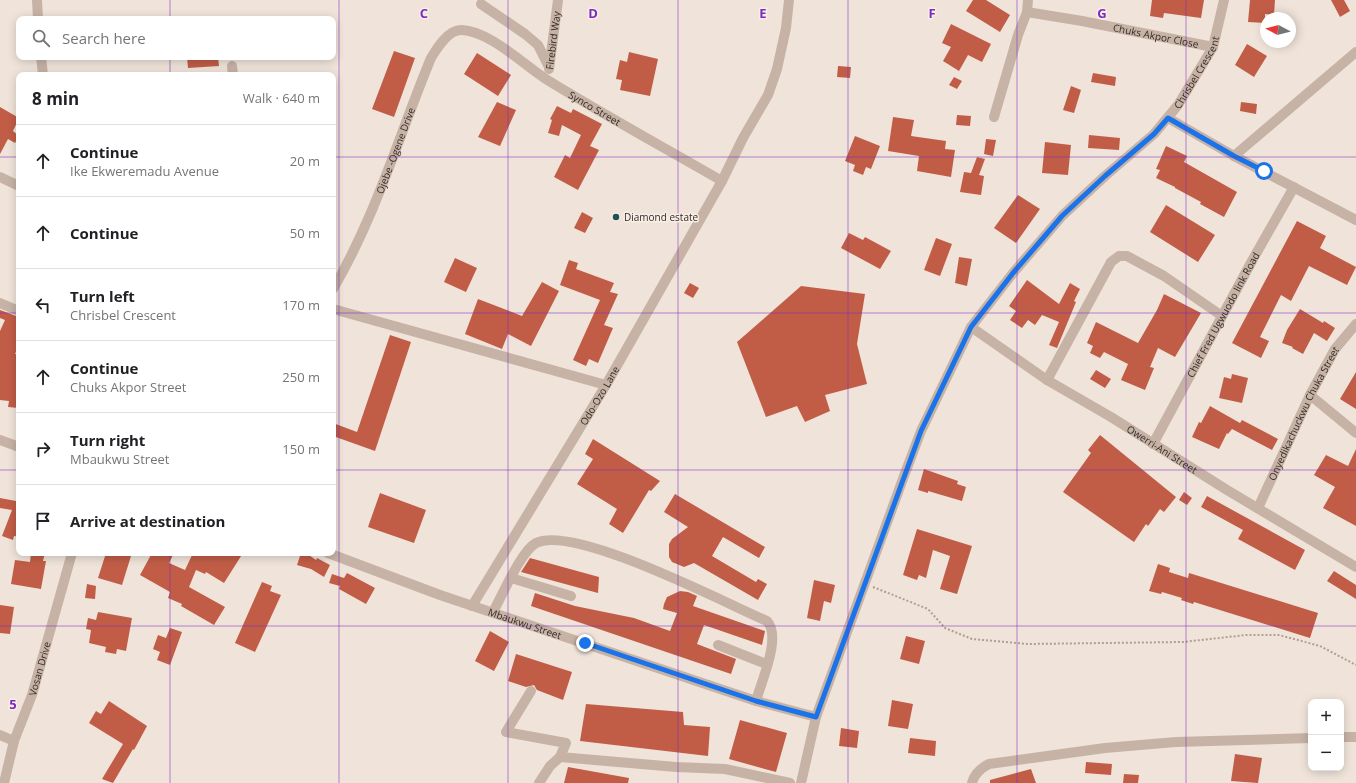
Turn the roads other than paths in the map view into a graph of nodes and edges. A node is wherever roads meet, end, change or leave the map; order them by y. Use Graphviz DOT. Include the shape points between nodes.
graph roads {
  1 [pos="37,0"];
  2 [pos="558,0"];
  3 [pos="789,0"];
  4 [pos="1028,0"];
  5 [pos="1224,0"];
  6 [pos="481,4"];
  7 [pos="1027,12"];
  8 [pos="38,16"];
  9 [pos="471,32"];
  10 [pos="1213,47"];
  11 [pos="1356,52"];
  12 [pos="41,60"];
  13 [pos="549,67"];
  14 [pos="43,72"];
  15 [pos="549,81"];
  16 [pos="994,117"];
  17 [pos="1168,118"];
  18 [pos="1234,156"];
  19 [pos="0,177"];
  20 [pos="722,182"];
  21 [pos="16,185"];
  22 [pos="1294,187"];
  23 [pos="1356,220"];
  24 [pos="337,273"];
  25 [pos="0,303"];
  26 [pos="16,310"];
  27 [pos="336,310"];
  28 [pos="1222,316"];
  29 [pos="1356,324"];
  30 [pos="971,327"];
  31 [pos="1047,380"];
  32 [pos="606,385"];
  33 [pos="1310,395"];
  34 [pos="1356,433"];
  35 [pos="0,440"];
  36 [pos="1153,444"];
  37 [pos="16,445"];
  38 [pos="1258,508"];
  39 [pos="71,556"];
  40 [pos="336,556"];
  41 [pos="1356,567"];
  42 [pos="511,578"];
  43 [pos="571,596"];
  44 [pos="472,606"];
  45 [pos="493,612"];
  46 [pos="718,645"];
  47 [pos="766,664"];
  48 [pos="531,691"];
  49 [pos="756,701"];
  50 [pos="816,717"];
  51 [pos="0,735"];
  52 [pos="1344,737"];
  53 [pos="1356,737"];
  54 [pos="1308,738"];
  55 [pos="14,741"];
  56 [pos="560,757"];
  57 [pos="4,783"];
  58 [pos="539,783"];
  59 [pos="790,783"];
  60 [pos="801,783"];
  61 [pos="972,783"];
  1 -- 8 [label="street"];
  2 -- 13 [label="street, Firebird Way"];
  3 -- 20 [label="street, Odo-Ozo Lane" via="786,28 770,89"];
  4 -- 7 [label="street"];
  5 -- 10 [label="street, Chrisbel Crescent"];
  6 -- 13 [label="street" via="538,45"];
  7 -- 10 [label="street, Chuks Akpor Close"];
  7 -- 16 [label="street"];
  9 -- 15 [label="street, Synco Street" via="492,41"];
  9 -- 24 [label="street, Ojebe -Ogene Drive" via="459,30 448,36 431,58 366,226"];
  10 -- 17 [label="street, Chrisbel Crescent" via="1189,90"];
  11 -- 18 [label="street"];
  12 -- 14 [label="street"];
  13 -- 15 [label="street, Firebird Way"];
  15 -- 20 [label="street, Synco Street"];
  17 -- 18 [label="street"];
  17 -- 30 [label="street, Chrisbel Crescent" via="1154,134 1062,216"];
  18 -- 22 [label="street"];
  19 -- 21 [label="street"];
  20 -- 32 [label="street, Odo-Ozo Lane"];
  22 -- 23 [label="street"];
  22 -- 28 [label="street, Chief Fred Ugwuodo link Road"];
  25 -- 26 [label="street"];
  27 -- 32 [label="street"];
  28 -- 31 [label="street" via="1164,276 1127,256 1119,256 1111,262"];
  28 -- 36 [label="street, Chief Fred Ugwuodo link Road"];
  29 -- 33 [label="street, Onyedikachuckwu Chuka Street" via="1335,349"];
  30 -- 31 [label="street, Owerri-Ani Street"];
  30 -- 50 [label="street, Chrisbel Crescent" via="921,431"];
  31 -- 36 [label="street, Owerri-Ani Street"];
  32 -- 44 [label="street, Odo-Ozo Lane"];
  33 -- 34 [label="street"];
  33 -- 38 [label="street, Onyedikachuckwu Chuka Street"];
  35 -- 37 [label="street"];
  36 -- 38 [label="street, Owerri-Ani Street"];
  38 -- 41 [label="street, Owerri-Ani Street"];
  39 -- 55 [label="street, Vosan Drive" via="32,695"];
  40 -- 44 [label="street, Mbaukwu Street"];
  42 -- 43 [label="street"];
  42 -- 45 [label="street"];
  42 -- 47 [label="street" via="526,552 536,543 550,539 568,541 637,563 692,585 767,621 772,626 773,633"];
  44 -- 45 [label="street, Mbaukwu Street"];
  45 -- 49 [label="street, Mbaukwu Street"];
  46 -- 47 [label="street"];
  47 -- 49 [label="street"];
  48 -- 56 [label="street" via="506,732 566,743"];
  49 -- 50 [label="street, Mbaukwu Street"];
  50 -- 60 [label="street, Chrisbel Crescent"];
  51 -- 55 [label="street"];
  52 -- 53 [label="street"];
  54 -- 61 [label="street" via="1176,742 1105,748 989,764 983,767"];
  55 -- 57 [label="street, Vosan Drive"];
  56 -- 58 [label="street" via="550,766"];
  56 -- 59 [label="street" via="724,769"];
}
